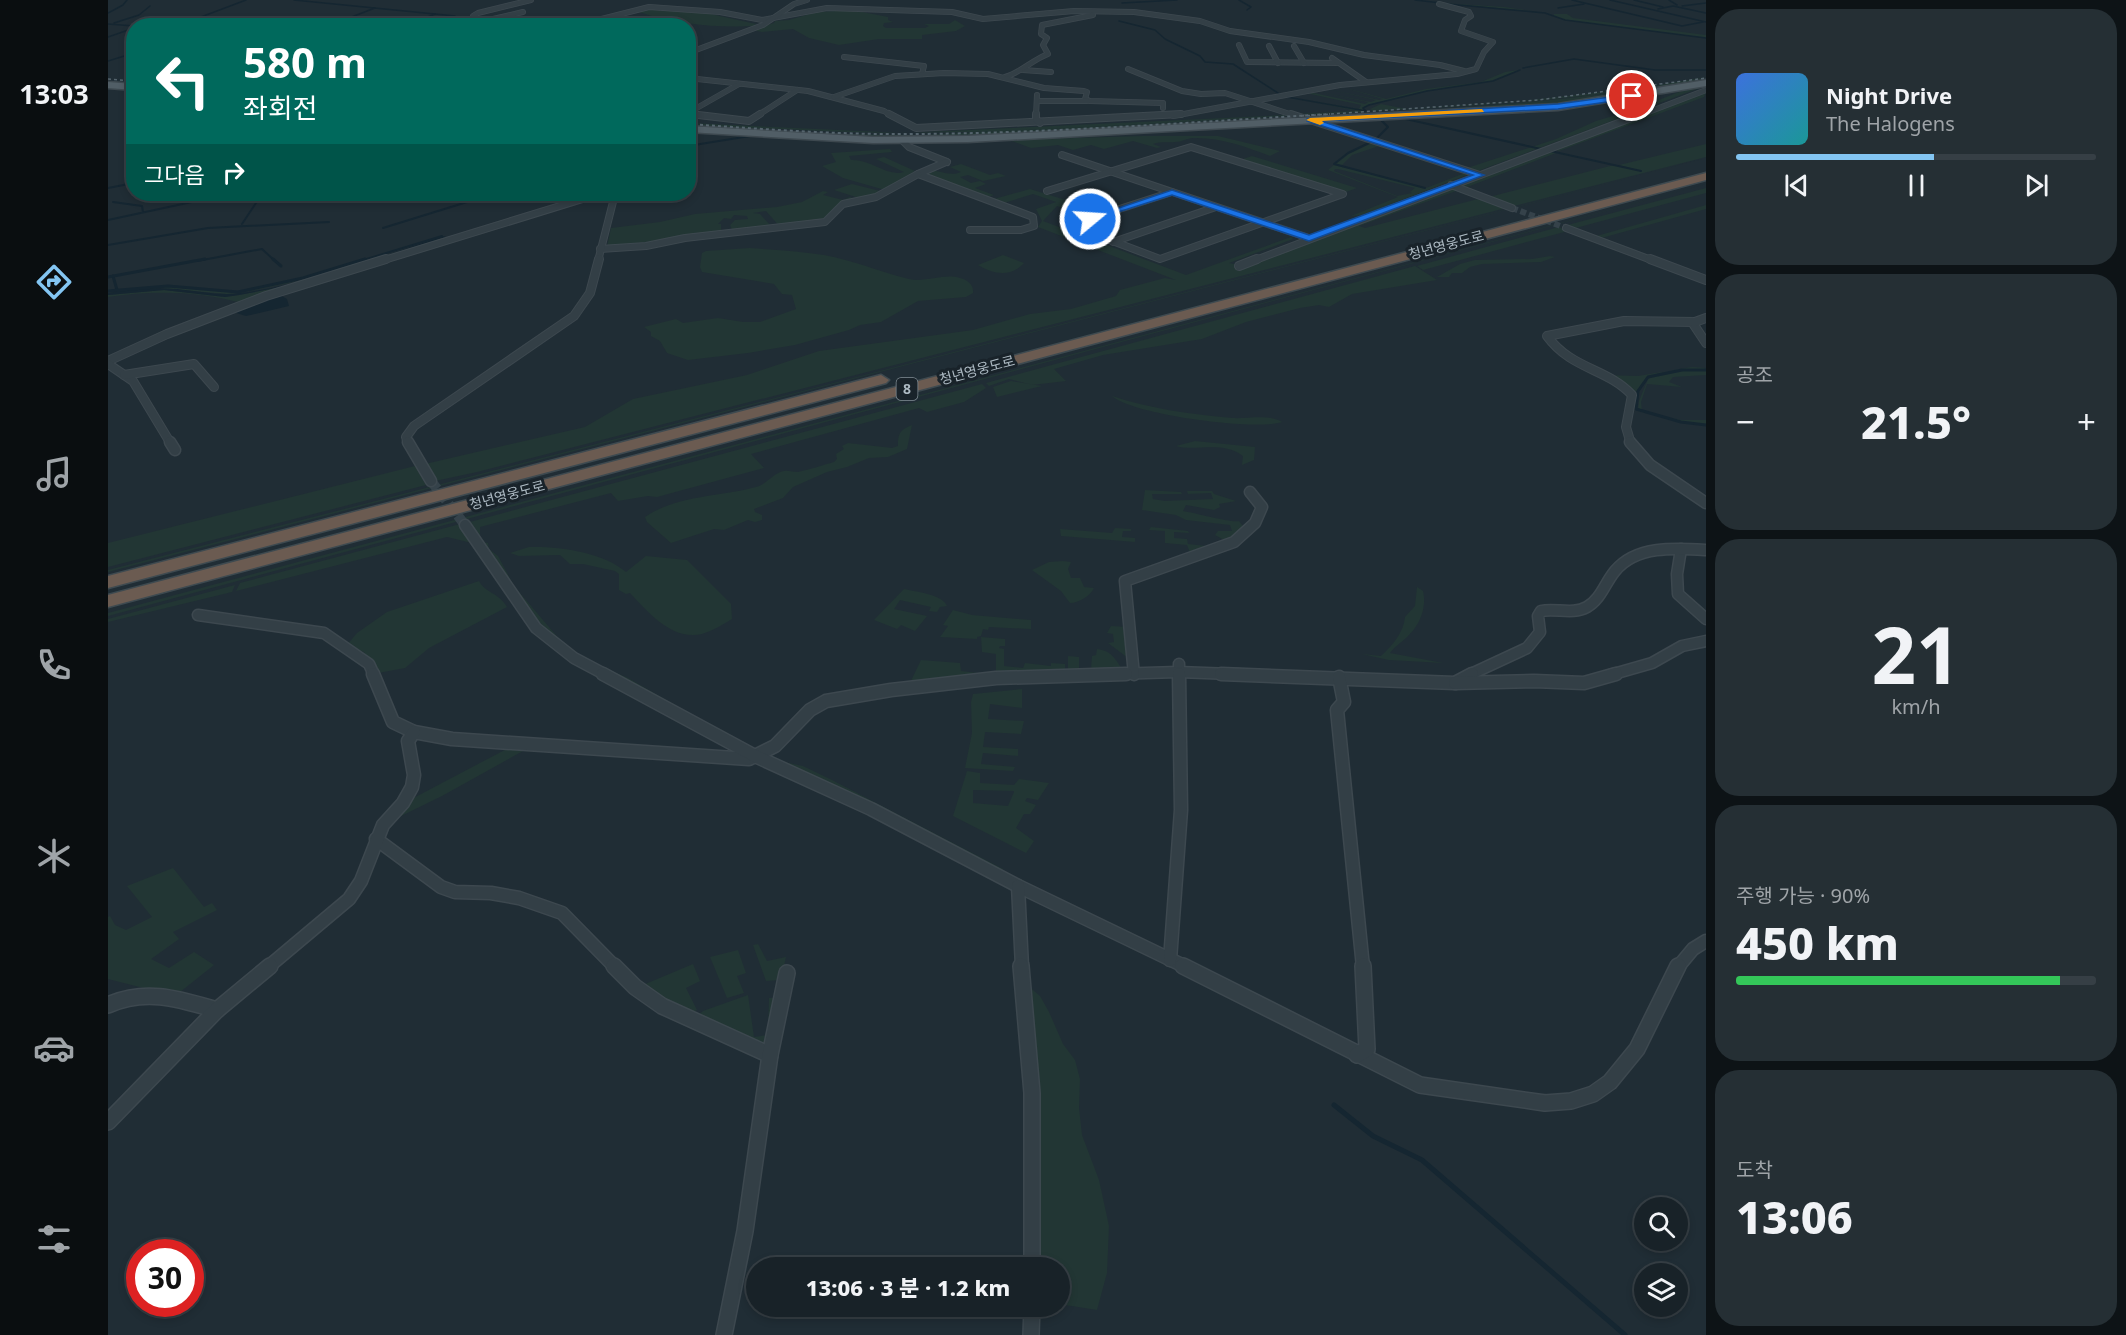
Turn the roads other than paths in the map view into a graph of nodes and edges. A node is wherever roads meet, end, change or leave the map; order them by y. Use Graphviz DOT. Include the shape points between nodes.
graph roads {
  1 [pos="531,0"];
  2 [pos="807,0"];
  3 [pos="1441,2"];
  4 [pos="1119,5"];
  5 [pos="523,12"];
  6 [pos="1108,12"];
  7 [pos="1134,12"];
  8 [pos="473,18"];
  9 [pos="499,18"];
  10 [pos="606,18"];
  11 [pos="772,19"];
  12 [pos="728,44"];
  13 [pos="1239,45"];
  14 [pos="1269,46"];
  15 [pos="1294,46"];
  16 [pos="1328,46"];
  17 [pos="696,50"];
  18 [pos="696,57"];
  19 [pos="844,57"];
  20 [pos="1278,63"];
  21 [pos="1304,63"];
  22 [pos="1336,63"];
  23 [pos="1128,69"];
  24 [pos="1023,70"];
  25 [pos="1051,72"];
  26 [pos="1467,72"];
  27 [pos="922,74"];
  28 [pos="1004,77"];
  29 [pos="696,79"];
  30 [pos="1366,82"];
  31 [pos="1706,83"];
  32 [pos="739,84"];
  33 [pos="108,85"];
  34 [pos="126,86"];
  35 [pos="1044,88"];
  36 [pos="797,90"];
  37 [pos="1706,90"];
  38 [pos="833,97"];
  39 [pos="1037,101"];
  40 [pos="1087,101"];
  41 [pos="1248,102"];
  42 [pos="1163,108"];
  43 [pos="696,109"];
  44 [pos="696,115"];
  45 [pos="1310,120"];
  46 [pos="1040,123"];
  47 [pos="696,129"];
  48 [pos="903,141"];
  49 [pos="1062,155"];
  50 [pos="1706,165"];
  51 [pos="1110,171"];
  52 [pos="918,174"];
  53 [pos="1480,175"];
  54 [pos="1706,176"];
  55 [pos="1451,185"];
  56 [pos="1047,191"];
  57 [pos="1172,192"];
  58 [pos="576,201"];
  59 [pos="613,201"];
  60 [pos="1216,207"];
  61 [pos="1512,207"];
  62 [pos="1263,223"];
  63 [pos="1566,228"];
  64 [pos="970,230"];
  65 [pos="1309,238"];
  66 [pos="1113,242"];
  67 [pos="600,249"];
  68 [pos="1239,266"];
  69 [pos="1706,280"];
  70 [pos="1706,320"];
  71 [pos="1693,322"];
  72 [pos="1706,343"];
  73 [pos="108,363"];
  74 [pos="124,375"];
  75 [pos="214,387"];
  76 [pos="175,450"];
  77 [pos="431,482"];
  78 [pos="1250,492"];
  79 [pos="1706,503"];
  80 [pos="465,525"];
  81 [pos="1681,549"];
  82 [pos="1706,550"];
  83 [pos="108,582"];
  84 [pos="108,601"];
  85 [pos="198,615"];
  86 [pos="1706,619"];
  87 [pos="1706,641"];
  88 [pos="1178,668"];
  89 [pos="1134,675"];
  90 [pos="1339,677"];
  91 [pos="1455,683"];
  92 [pos="414,732"];
  93 [pos="755,756"];
  94 [pos="376,839"];
  95 [pos="1018,886"];
  96 [pos="1706,941"];
  97 [pos="1170,960"];
  98 [pos="787,973"];
  99 [pos="108,1005"];
  100 [pos="217,1010"];
  101 [pos="770,1055"];
  102 [pos="1357,1055"];
  103 [pos="108,1122"];
  104 [pos="1032,1257"];
  105 [pos="1032,1317"];
  106 [pos="724,1335"];
  107 [pos="1031,1335"];
  1 -- 8 [label="street" via="484,9"];
  2 -- 11 [label="street" via="791,4"];
  3 -- 26 [label="street" via="1469,12 1470,17 1459,29 1493,42 1478,66"];
  4 -- 7 [label="street"];
  5 -- 9 [label="street"];
  6 -- 7 [label="street"];
  6 -- 11 [label="street" via="983,19 952,12 827,8"];
  6 -- 24 [label="street" via="1042,25 1041,34 1047,38 1043,45 1048,54 1033,60"];
  7 -- 16 [label="street" via="1210,22 1230,31"];
  10 -- 11 [label="street" via="649,7"];
  11 -- 17 [label="street"];
  12 -- 18 [label="street"];
  13 -- 20 [label="street" via="1246,62"];
  14 -- 20 [label="street"];
  15 -- 21 [label="street"];
  16 -- 22 [label="street"];
  16 -- 26 [label="street"];
  19 -- 27 [label="street" via="924,66"];
  20 -- 21 [label="street"];
  21 -- 22 [label="street"];
  22 -- 30 [label="street"];
  23 -- 41 [label="street" via="1182,91 1225,93"];
  24 -- 25 [label="street"];
  24 -- 28 [label="street"];
  26 -- 30 [label="street"];
  27 -- 28 [label="street"];
  27 -- 38 [label="street" via="895,76"];
  28 -- 35 [label="street"];
  29 -- 32 [label="street"];
  30 -- 41 [label="street"];
  31 -- 45 [label="main road" via="1567,106"];
  32 -- 36 [label="street"];
  32 -- 43 [label="street"];
  33 -- 34 [label="main road"];
  35 -- 39 [label="street" via="1037,94"];
  35 -- 40 [label="street" via="1087,92"];
  36 -- 38 [label="street"];
  36 -- 44 [label="street" via="749,122"];
  37 -- 53 [label="street"];
  38 -- 46 [label="street" via="884,111 911,128"];
  39 -- 40 [label="street"];
  39 -- 46 [label="street" via="1036,119"];
  40 -- 42 [label="street" via="1164,103"];
  41 -- 45 [label="street"];
  41 -- 46 [label="street" via="1172,116"];
  45 -- 48 [label="main road"];
  45 -- 53 [label="street"];
  47 -- 48 [label="main road"];
  48 -- 52 [label="street" via="949,163"];
  49 -- 51 [label="street"];
  50 -- 83 [label="highway, 청년영웅도로 / 8"];
  51 -- 56 [label="street"];
  51 -- 57 [label="street"];
  51 -- 62 [label="street" via="1191,147 1343,194"];
  52 -- 64 [label="street" via="1033,216 1034,226 1022,231"];
  52 -- 67 [label="street" via="876,197 843,204 825,222"];
  53 -- 55 [label="street"];
  54 -- 84 [label="highway, 청년영웅도로 / 8"];
  55 -- 61 [label="street"];
  55 -- 65 [label="street"];
  57 -- 60 [label="street"];
  57 -- 66 [label="street" via="1070,225"];
  58 -- 73 [label="street" via="266,296 156,339"];
  59 -- 67 [label="street"];
  60 -- 62 [label="street"];
  60 -- 66 [label="street"];
  62 -- 65 [label="street"];
  62 -- 66 [label="street" via="1160,259"];
  63 -- 69 [label="street"];
  65 -- 68 [label="street"];
  67 -- 77 [label="street" via="590,294 574,316 414,426 406,436"];
  70 -- 71 [label="street"];
  71 -- 72 [label="street"];
  71 -- 79 [label="street" via="1624,321 1547,336 1575,363 1629,391 1632,395 1626,430 1631,445 1655,468"];
  73 -- 74 [label="street"];
  74 -- 75 [label="street" via="194,364"];
  74 -- 76 [label="street" via="133,381"];
  78 -- 89 [label="street" via="1262,511 1249,531 1234,542 1125,581"];
  80 -- 93 [label="street" via="537,628 553,643"];
  81 -- 82 [label="street"];
  81 -- 86 [label="street" via="1677,594"];
  81 -- 91 [label="street" via="1634,557 1614,572 1609,583 1584,609 1541,611 1540,632 1530,646"];
  85 -- 92 [label="street" via="324,633 369,664 393,722"];
  87 -- 91 [label="street" via="1682,646 1652,663 1584,682"];
  88 -- 89 [label="street"];
  88 -- 90 [label="street"];
  88 -- 97 [label="street" via="1181,810"];
  89 -- 93 [label="street" via="996,678 826,701 810,710 775,746"];
  90 -- 91 [label="street"];
  90 -- 102 [label="street" via="1344,702 1337,710 1366,998 1367,1049"];
  92 -- 93 [label="street" via="452,739 730,759"];
  92 -- 94 [label="street" via="408,741 414,775 412,787"];
  93 -- 95 [label="street" via="870,809"];
  94 -- 100 [label="street" via="361,881 349,899"];
  94 -- 101 [label="street" via="441,888 519,898 562,913 644,994"];
  95 -- 97 [label="street"];
  95 -- 104 [label="street" via="1032,1093"];
  96 -- 102 [label="street" via="1688,951 1678,964 1646,1032 1622,1071 1610,1084 1583,1100 1545,1103 1441,1090 1420,1085"];
  97 -- 102 [label="street"];
  98 -- 101 [label="street"];
  99 -- 100 [label="street" via="123,996 146,993"];
  100 -- 103 [label="street"];
  101 -- 106 [label="street" via="745,1231"];
  105 -- 107 [label="street"];
}
